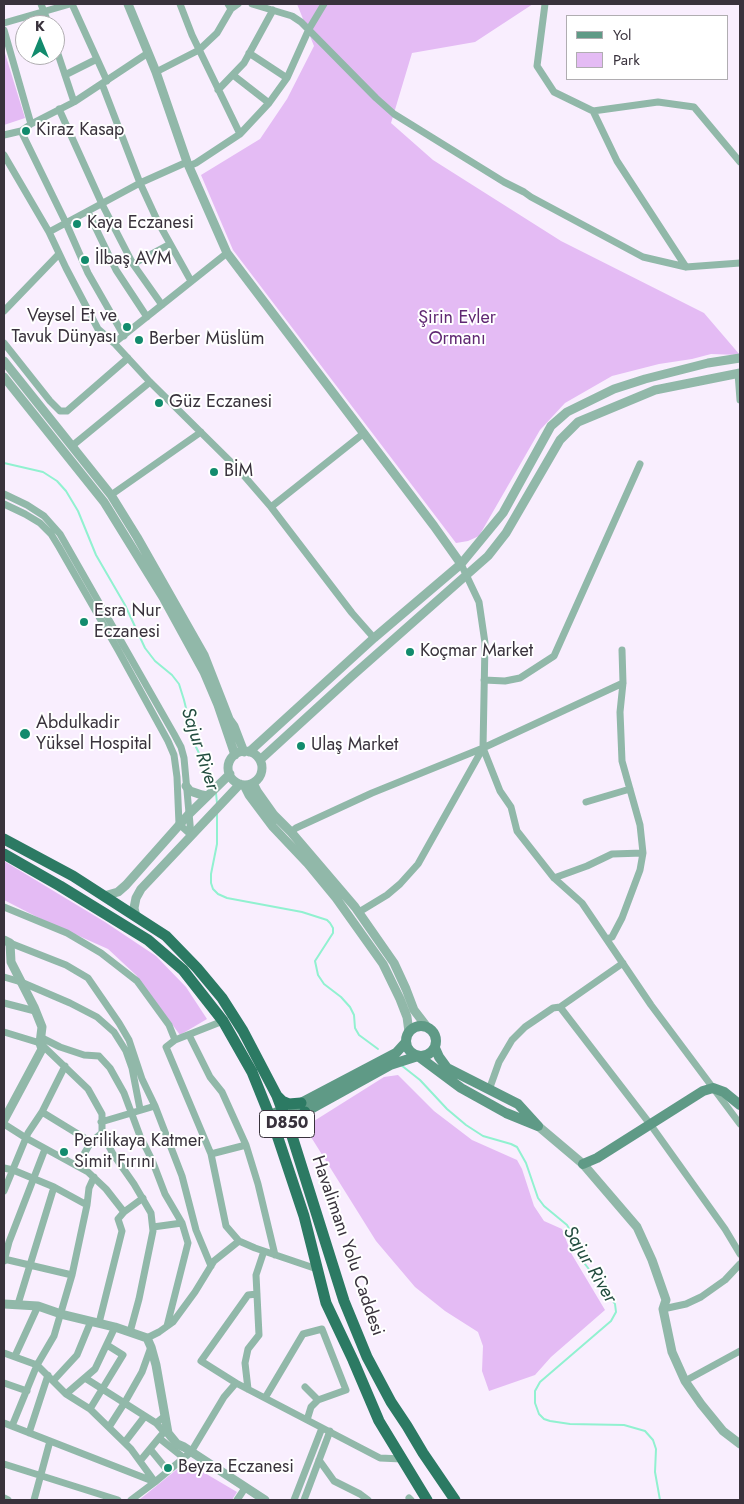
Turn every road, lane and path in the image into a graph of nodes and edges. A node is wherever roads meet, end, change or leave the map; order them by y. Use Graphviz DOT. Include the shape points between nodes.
graph roads {
  1 [pos="71,4"];
  2 [pos="128,4"];
  3 [pos="180,4"];
  4 [pos="238,4"];
  5 [pos="252,4"];
  6 [pos="324,4"];
  7 [pos="545,4"];
  8 [pos="230,6"];
  9 [pos="43,7"];
  10 [pos="273,10"];
  11 [pos="4,23"];
  12 [pos="309,29"];
  13 [pos="4,30"];
  14 [pos="200,50"];
  15 [pos="148,53"];
  16 [pos="249,53"];
  17 [pos="97,59"];
  18 [pos="61,65"];
  19 [pos="156,72"];
  20 [pos="233,75"];
  21 [pos="65,76"];
  22 [pos="287,78"];
  23 [pos="104,82"];
  24 [pos="218,90"];
  25 [pos="74,102"];
  26 [pos="269,103"];
  27 [pos="59,110"];
  28 [pos="593,111"];
  29 [pos="31,124"];
  30 [pos="21,131"];
  31 [pos="240,134"];
  32 [pos="4,135"];
  33 [pos="4,155"];
  34 [pos="740,162"];
  35 [pos="188,164"];
  36 [pos="140,183"];
  37 [pos="102,204"];
  38 [pos="88,212"];
  39 [pos="66,223"];
  40 [pos="49,232"];
  41 [pos="170,244"];
  42 [pos="59,254"];
  43 [pos="227,254"];
  44 [pos="740,263"];
  45 [pos="133,264"];
  46 [pos="686,268"];
  47 [pos="191,281"];
  48 [pos="162,305"];
  49 [pos="4,311"];
  50 [pos="147,317"];
  51 [pos="124,336"];
  52 [pos="4,343"];
  53 [pos="114,343"];
  54 [pos="128,358"];
  55 [pos="740,358"];
  56 [pos="4,361"];
  57 [pos="739,373"];
  58 [pos="4,377"];
  59 [pos="150,382"];
  60 [pos="740,400"];
  61 [pos="201,432"];
  62 [pos="364,433"];
  63 [pos="72,446"];
  64 [pos="640,464"];
  65 [pos="4,494"];
  66 [pos="110,495"];
  67 [pos="18,501"];
  68 [pos="4,504"];
  69 [pos="31,507"];
  70 [pos="271,508"];
  71 [pos="22,512"];
  72 [pos="461,564"];
  73 [pos="466,575"];
  74 [pos="374,638"];
  75 [pos="622,650"];
  76 [pos="484,680"];
  77 [pos="623,683"];
  78 [pos="483,748"];
  79 [pos="247,752"];
  80 [pos="235,755"];
  81 [pos="260,760"];
  82 [pos="230,774"];
  83 [pos="246,784"];
  84 [pos="186,786"];
  85 [pos="630,789"];
  86 [pos="207,796"];
  87 [pos="586,802"];
  88 [pos="189,814"];
  89 [pos="179,824"];
  90 [pos="291,832"];
  91 [pos="191,835"];
  92 [pos="4,838"];
  93 [pos="643,853"];
  94 [pos="4,854"];
  95 [pos="554,878"];
  96 [pos="104,896"];
  97 [pos="4,906"];
  98 [pos="359,912"];
  99 [pos="136,917"];
  100 [pos="606,939"];
  101 [pos="7,942"];
  102 [pos="622,963"];
  103 [pos="4,977"];
  104 [pos="21,982"];
  105 [pos="4,1002"];
  106 [pos="560,1007"];
  107 [pos="35,1011"];
  108 [pos="223,1021"];
  109 [pos="120,1024"];
  110 [pos="427,1027"];
  111 [pos="112,1030"];
  112 [pos="4,1032"];
  113 [pos="189,1035"];
  114 [pos="407,1037"];
  115 [pos="41,1040"];
  116 [pos="175,1040"];
  117 [pos="435,1048"];
  118 [pos="418,1056"];
  119 [pos="65,1066"];
  120 [pos="713,1088"];
  121 [pos="490,1090"];
  122 [pos="277,1096"];
  123 [pos="740,1105"];
  124 [pos="155,1106"];
  125 [pos="303,1107"];
  126 [pos="140,1109"];
  127 [pos="42,1112"];
  128 [pos="132,1112"];
  129 [pos="5,1115"];
  130 [pos="284,1115"];
  131 [pos="272,1120"];
  132 [pos="101,1122"];
  133 [pos="4,1124"];
  134 [pos="650,1124"];
  135 [pos="740,1124"];
  136 [pos="538,1126"];
  137 [pos="102,1132"];
  138 [pos="292,1136"];
  139 [pos="26,1138"];
  140 [pos="91,1142"];
  141 [pos="246,1145"];
  142 [pos="45,1149"];
  143 [pos="211,1154"];
  144 [pos="584,1164"];
  145 [pos="77,1166"];
  146 [pos="4,1168"];
  147 [pos="13,1170"];
  148 [pos="94,1177"];
  149 [pos="34,1178"];
  150 [pos="54,1187"];
  151 [pos="4,1191"];
  152 [pos="143,1198"];
  153 [pos="87,1205"];
  154 [pos="124,1212"];
  155 [pos="182,1223"];
  156 [pos="152,1227"];
  157 [pos="239,1241"];
  158 [pos="264,1251"];
  159 [pos="740,1254"];
  160 [pos="275,1255"];
  161 [pos="4,1260"];
  162 [pos="740,1264"];
  163 [pos="31,1266"];
  164 [pos="211,1266"];
  165 [pos="317,1269"];
  166 [pos="72,1275"];
  167 [pos="257,1294"];
  168 [pos="4,1304"];
  169 [pos="18,1304"];
  170 [pos="38,1306"];
  171 [pos="663,1309"];
  172 [pos="61,1314"];
  173 [pos="95,1322"];
  174 [pos="167,1326"];
  175 [pos="115,1327"];
  176 [pos="130,1332"];
  177 [pos="147,1338"];
  178 [pos="107,1345"];
  179 [pos="151,1347"];
  180 [pos="740,1351"];
  181 [pos="4,1353"];
  182 [pos="15,1356"];
  183 [pos="37,1365"];
  184 [pos="50,1378"];
  185 [pos="85,1378"];
  186 [pos="685,1381"];
  187 [pos="4,1383"];
  188 [pos="236,1383"];
  189 [pos="304,1387"];
  190 [pos="103,1388"];
  191 [pos="248,1389"];
  192 [pos="27,1391"];
  193 [pos="66,1394"];
  194 [pos="265,1398"];
  195 [pos="318,1400"];
  196 [pos="125,1402"];
  197 [pos="90,1409"];
  198 [pos="145,1416"];
  199 [pos="165,1416"];
  200 [pos="308,1420"];
  201 [pos="4,1423"];
  202 [pos="156,1423"];
  203 [pos="12,1426"];
  204 [pos="109,1426"];
  205 [pos="322,1428"];
  206 [pos="330,1431"];
  207 [pos="30,1433"];
  208 [pos="159,1438"];
  209 [pos="50,1440"];
  210 [pos="125,1442"];
  211 [pos="740,1444"];
  212 [pos="150,1449"];
  213 [pos="188,1455"];
  214 [pos="402,1459"];
  215 [pos="140,1460"];
  216 [pos="319,1460"];
  217 [pos="4,1464"];
  218 [pos="168,1471"];
  219 [pos="41,1475"];
  220 [pos="155,1482"];
  221 [pos="245,1488"];
  222 [pos="4,1498"];
  223 [pos="36,1499"];
  224 [pos="8,1500"];
  225 [pos="118,1500"];
  226 [pos="131,1500"];
  227 [pos="237,1500"];
  228 [pos="265,1500"];
  229 [pos="294,1500"];
  230 [pos="304,1500"];
  231 [pos="368,1500"];
  232 [pos="427,1500"];
  233 [pos="455,1500"];
  1 -- 9 [label="street"];
  1 -- 17 [label="street"];
  2 -- 15 [label="street"];
  3 -- 14 [label="street"];
  4 -- 8 [label="street"];
  5 -- 10 [label="street"];
  6 -- 12 [label="street"];
  7 -- 28 [label="street" via="536,66 554,92"];
  8 -- 14 [label="street" via="217,33"];
  9 -- 11 [label="street"];
  10 -- 12 [label="street" via="292,16"];
  10 -- 16 [label="street"];
  12 -- 22 [label="street"];
  12 -- 46 [label="street" via="394,114 504,182 643,257"];
  13 -- 29 [label="street"];
  14 -- 19 [label="street"];
  14 -- 24 [label="street"];
  15 -- 19 [label="street"];
  15 -- 23 [label="street"];
  16 -- 20 [label="street"];
  16 -- 22 [label="street"];
  17 -- 21 [label="street"];
  17 -- 23 [label="street"];
  18 -- 21 [label="street"];
  19 -- 35 [label="street"];
  20 -- 24 [label="street"];
  20 -- 26 [label="street"];
  21 -- 25 [label="street"];
  22 -- 26 [label="street"];
  23 -- 25 [label="street"];
  23 -- 36 [label="street"];
  24 -- 31 [label="street"];
  25 -- 27 [label="street"];
  26 -- 31 [label="street"];
  27 -- 29 [label="street"];
  27 -- 37 [label="street"];
  28 -- 34 [label="street" via="658,102 694,106"];
  28 -- 46 [label="street" via="617,161"];
  29 -- 30 [label="street"];
  30 -- 32 [label="street"];
  30 -- 39 [label="street"];
  31 -- 35 [label="street" via="196,163"];
  33 -- 40 [label="street"];
  35 -- 36 [label="street"];
  35 -- 43 [label="street"];
  36 -- 37 [label="street"];
  36 -- 41 [label="street"];
  37 -- 38 [label="street"];
  37 -- 45 [label="street"];
  38 -- 39 [label="street"];
  38 -- 50 [label="street" via="116,270"];
  39 -- 40 [label="street"];
  39 -- 51 [label="street" via="88,273"];
  40 -- 42 [label="street"];
  41 -- 45 [label="street"];
  41 -- 47 [label="street"];
  42 -- 49 [label="street"];
  42 -- 53 [label="street" via="98,329"];
  43 -- 47 [label="street"];
  43 -- 62 [label="street"];
  44 -- 46 [label="street"];
  45 -- 48 [label="street"];
  47 -- 48 [label="street"];
  48 -- 50 [label="street"];
  50 -- 51 [label="street"];
  51 -- 53 [label="street"];
  52 -- 54 [label="street" via="50,401 60,410 67,411"];
  53 -- 54 [label="street"];
  54 -- 59 [label="street"];
  55 -- 72 [label="street" via="644,379 614,389 567,412 550,426 503,512"];
  56 -- 63 [label="street"];
  57 -- 60 [label="street"];
  57 -- 73 [label="street" via="655,390 578,422 560,440 506,533 488,556"];
  58 -- 80 [label="street" via="104,502 164,599 204,672"];
  59 -- 61 [label="street"];
  59 -- 63 [label="street"];
  61 -- 66 [label="street"];
  61 -- 70 [label="street"];
  62 -- 70 [label="street"];
  62 -- 72 [label="street"];
  63 -- 66 [label="street"];
  64 -- 76 [label="street" via="554,656 520,678 505,682"];
  65 -- 67 [label="street"];
  66 -- 79 [label="street" via="204,655 229,719"];
  67 -- 69 [label="street"];
  67 -- 71 [label="street"];
  68 -- 71 [label="street"];
  69 -- 71 [label="street"];
  69 -- 84 [label="street" via="60,534 174,734 184,758"];
  70 -- 74 [label="street"];
  71 -- 89 [label="street" via="40,523 59,547 168,741 177,777"];
  72 -- 73 [label="street"];
  72 -- 74 [label="street"];
  73 -- 76 [label="street" via="479,602 485,643"];
  73 -- 81 [label="street"];
  74 -- 79 [label="street"];
  75 -- 77 [label="street"];
  76 -- 78 [label="street"];
  77 -- 78 [label="street"];
  77 -- 85 [label="street" via="620,712 622,762"];
  78 -- 90 [label="street" via="372,793"];
  78 -- 95 [label="street" via="500,791 511,807 517,831"];
  78 -- 98 [label="street" via="418,864 400,884"];
  79 -- 80 [label="street"];
  79 -- 81 [label="street"];
  80 -- 82 [label="street" via="229,764"];
  81 -- 83 [label="street" via="260,776"];
  82 -- 83 [label="street" via="235,782"];
  82 -- 86 [label="street"];
  83 -- 90 [label="street" via="257,792"];
  83 -- 91 [label="street" via="226,799"];
  83 -- 114 [label="street" via="249,795 273,827 336,898 383,964 407,1017"];
  84 -- 86 [label="street" via="190,791"];
  84 -- 88 [label="street"];
  85 -- 87 [label="street"];
  85 -- 93 [label="street" via="640,825"];
  86 -- 88 [label="street"];
  88 -- 89 [label="street"];
  88 -- 91 [label="street"];
  89 -- 91 [label="street"];
  89 -- 96 [label="street" via="126,885 118,892"];
  90 -- 98 [label="street"];
  91 -- 99 [label="street" via="141,889 134,908"];
  92 -- 96 [label="highway, Havalimanı Yolu Caddesi / D850"];
  93 -- 95 [label="street" via="612,854"];
  93 -- 100 [label="street" via="622,918 612,937"];
  94 -- 108 [label="highway, Havalimanı Yolu Caddesi / D850" via="148,940 183,970"];
  95 -- 100 [label="street" via="582,903"];
  96 -- 99 [label="highway, Havalimanı Yolu Caddesi / D850"];
  97 -- 116 [label="street" via="67,933 101,953 137,982 169,1025"];
  98 -- 110 [label="street" via="394,964 414,1010"];
  99 -- 122 [label="highway, Havalimanı Yolu Caddesi / D850" via="166,936 222,998"];
  100 -- 102 [label="street"];
  101 -- 104 [label="street" via="11,962"];
  101 -- 109 [label="street" via="66,965 88,978"];
  102 -- 106 [label="street"];
  102 -- 120 [label="street"];
  103 -- 104 [label="street"];
  104 -- 107 [label="street"];
  104 -- 111 [label="street" via="97,1017"];
  105 -- 107 [label="street"];
  106 -- 121 [label="street" via="525,1026 512,1040 499,1062"];
  106 -- 134 [label="street"];
  107 -- 115 [label="street" via="42,1027"];
  108 -- 113 [label="street"];
  108 -- 131 [label="highway, Havalimanı Yolu Caddesi / D850" via="252,1072"];
  109 -- 111 [label="street"];
  109 -- 124 [label="street"];
  110 -- 114 [label="main road" via="417,1027"];
  110 -- 117 [label="main road" via="436,1039"];
  111 -- 126 [label="street" via="126,1051"];
  112 -- 115 [label="street"];
  113 -- 116 [label="street"];
  113 -- 141 [label="street" via="210,1077 222,1092"];
  114 -- 118 [label="main road" via="410,1051"];
  114 -- 125 [label="main road" via="396,1053"];
  115 -- 119 [label="street"];
  115 -- 128 [label="street" via="84,1055 99,1056 114,1073"];
  115 -- 129 [label="street" via="42,1049"];
  116 -- 143 [label="street" via="166,1047"];
  117 -- 118 [label="main road" via="428,1055"];
  117 -- 121 [label="main road" via="447,1068"];
  118 -- 125 [label="main road" via="390,1065"];
  118 -- 136 [label="main road" via="461,1088"];
  119 -- 127 [label="street"];
  119 -- 132 [label="street" via="88,1089 102,1114"];
  120 -- 123 [label="main road"];
  120 -- 134 [label="main road"];
  120 -- 135 [label="street"];
  121 -- 136 [label="main road" via="518,1104"];
  122 -- 125 [label="highway" via="289,1104"];
  122 -- 130 [label="highway, Havalimanı Yolu Caddesi / D850"];
  124 -- 126 [label="street"];
  124 -- 164 [label="street"];
  125 -- 130 [label="main road"];
  125 -- 138 [label="highway"];
  126 -- 128 [label="street"];
  127 -- 139 [label="street"];
  127 -- 140 [label="street"];
  128 -- 132 [label="street"];
  128 -- 155 [label="street" via="164,1194"];
  130 -- 131 [label="main road"];
  130 -- 138 [label="highway, Havalimanı Yolu Caddesi / D850"];
  131 -- 165 [label="highway, Havalimanı Yolu Caddesi / D850" via="304,1216"];
  132 -- 137 [label="street"];
  133 -- 139 [label="street"];
  134 -- 144 [label="main road"];
  134 -- 159 [label="street"];
  136 -- 144 [label="street"];
  137 -- 140 [label="street"];
  137 -- 152 [label="street"];
  138 -- 233 [label="highway, Havalimanı Yolu Caddesi / D850" via="344,1302 367,1357 422,1453"];
  139 -- 142 [label="street"];
  139 -- 147 [label="street"];
  140 -- 145 [label="street"];
  141 -- 143 [label="street"];
  141 -- 160 [label="street"];
  142 -- 145 [label="street"];
  142 -- 149 [label="street"];
  143 -- 157 [label="street" via="226,1226"];
  144 -- 171 [label="street" via="637,1227 666,1300"];
  145 -- 148 [label="street"];
  146 -- 147 [label="street"];
  147 -- 149 [label="street"];
  147 -- 151 [label="street"];
  148 -- 153 [label="street" via="88,1188"];
  148 -- 154 [label="street"];
  149 -- 150 [label="street"];
  149 -- 161 [label="street"];
  150 -- 153 [label="street"];
  150 -- 163 [label="street"];
  152 -- 154 [label="street"];
  152 -- 156 [label="street" via="151,1213"];
  153 -- 166 [label="street"];
  154 -- 173 [label="street" via="118,1219 122,1231"];
  155 -- 156 [label="street"];
  155 -- 174 [label="street" via="188,1243"];
  156 -- 176 [label="street"];
  157 -- 158 [label="street"];
  157 -- 164 [label="street"];
  158 -- 160 [label="street"];
  158 -- 167 [label="street" via="256,1275"];
  160 -- 165 [label="street"];
  161 -- 163 [label="street"];
  162 -- 171 [label="street" via="725,1280 701,1297"];
  163 -- 166 [label="street"];
  163 -- 169 [label="street"];
  164 -- 174 [label="street" via="190,1299"];
  165 -- 214 [label="highway, Havalimanı Yolu Caddesi / D850" via="326,1303 379,1421"];
  166 -- 172 [label="street"];
  167 -- 188 [label="street" via="248,1296 201,1361"];
  167 -- 191 [label="street" via="259,1335 248,1349"];
  168 -- 169 [label="street"];
  169 -- 170 [label="street"];
  170 -- 172 [label="street"];
  170 -- 182 [label="street"];
  171 -- 186 [label="street" via="672,1352"];
  172 -- 173 [label="street"];
  172 -- 183 [label="street" via="54,1336"];
  173 -- 175 [label="street"];
  173 -- 184 [label="street" via="77,1354"];
  174 -- 177 [label="street"];
  175 -- 176 [label="street"];
  175 -- 178 [label="street"];
  176 -- 177 [label="street"];
  177 -- 179 [label="street"];
  178 -- 185 [label="street" via="95,1368"];
  178 -- 190 [label="street" via="124,1354"];
  179 -- 196 [label="street" via="142,1372"];
  179 -- 199 [label="street"];
  180 -- 186 [label="street"];
  181 -- 182 [label="street"];
  182 -- 183 [label="street"];
  183 -- 184 [label="street"];
  183 -- 192 [label="street"];
  184 -- 193 [label="street"];
  184 -- 207 [label="street"];
  185 -- 190 [label="street"];
  185 -- 193 [label="street"];
  186 -- 211 [label="street" via="723,1430"];
  187 -- 192 [label="street"];
  188 -- 191 [label="street"];
  188 -- 213 [label="street" via="224,1396"];
  189 -- 195 [label="street"];
  190 -- 196 [label="street"];
  190 -- 197 [label="street"];
  191 -- 194 [label="street"];
  192 -- 203 [label="street"];
  193 -- 197 [label="street"];
  194 -- 195 [label="street" via="303,1334 322,1329 346,1390"];
  194 -- 200 [label="street"];
  195 -- 200 [label="street" via="311,1408"];
  196 -- 198 [label="street"];
  196 -- 204 [label="street"];
  197 -- 204 [label="street"];
  198 -- 202 [label="street"];
  198 -- 210 [label="street"];
  199 -- 202 [label="street"];
  199 -- 213 [label="street" via="168,1433"];
  200 -- 205 [label="street"];
  201 -- 203 [label="street"];
  202 -- 208 [label="street" via="164,1432"];
  203 -- 207 [label="street"];
  204 -- 210 [label="street"];
  205 -- 206 [label="street"];
  205 -- 229 [label="street"];
  206 -- 214 [label="street" via="380,1458"];
  206 -- 216 [label="street"];
  207 -- 209 [label="street"];
  208 -- 212 [label="street"];
  208 -- 213 [label="street"];
  209 -- 219 [label="street"];
  209 -- 220 [label="street"];
  210 -- 215 [label="street"];
  212 -- 215 [label="street"];
  212 -- 218 [label="street"];
  213 -- 218 [label="street"];
  213 -- 221 [label="street"];
  214 -- 232 [label="highway, Havalimanı Yolu Caddesi / D850"];
  215 -- 220 [label="street"];
  216 -- 230 [label="street"];
  216 -- 231 [label="street" via="334,1481"];
  217 -- 219 [label="street"];
  218 -- 220 [label="street"];
  219 -- 223 [label="street"];
  219 -- 225 [label="street"];
  220 -- 226 [label="street"];
  221 -- 227 [label="street"];
  221 -- 228 [label="street"];
  222 -- 224 [label="street"];
}
